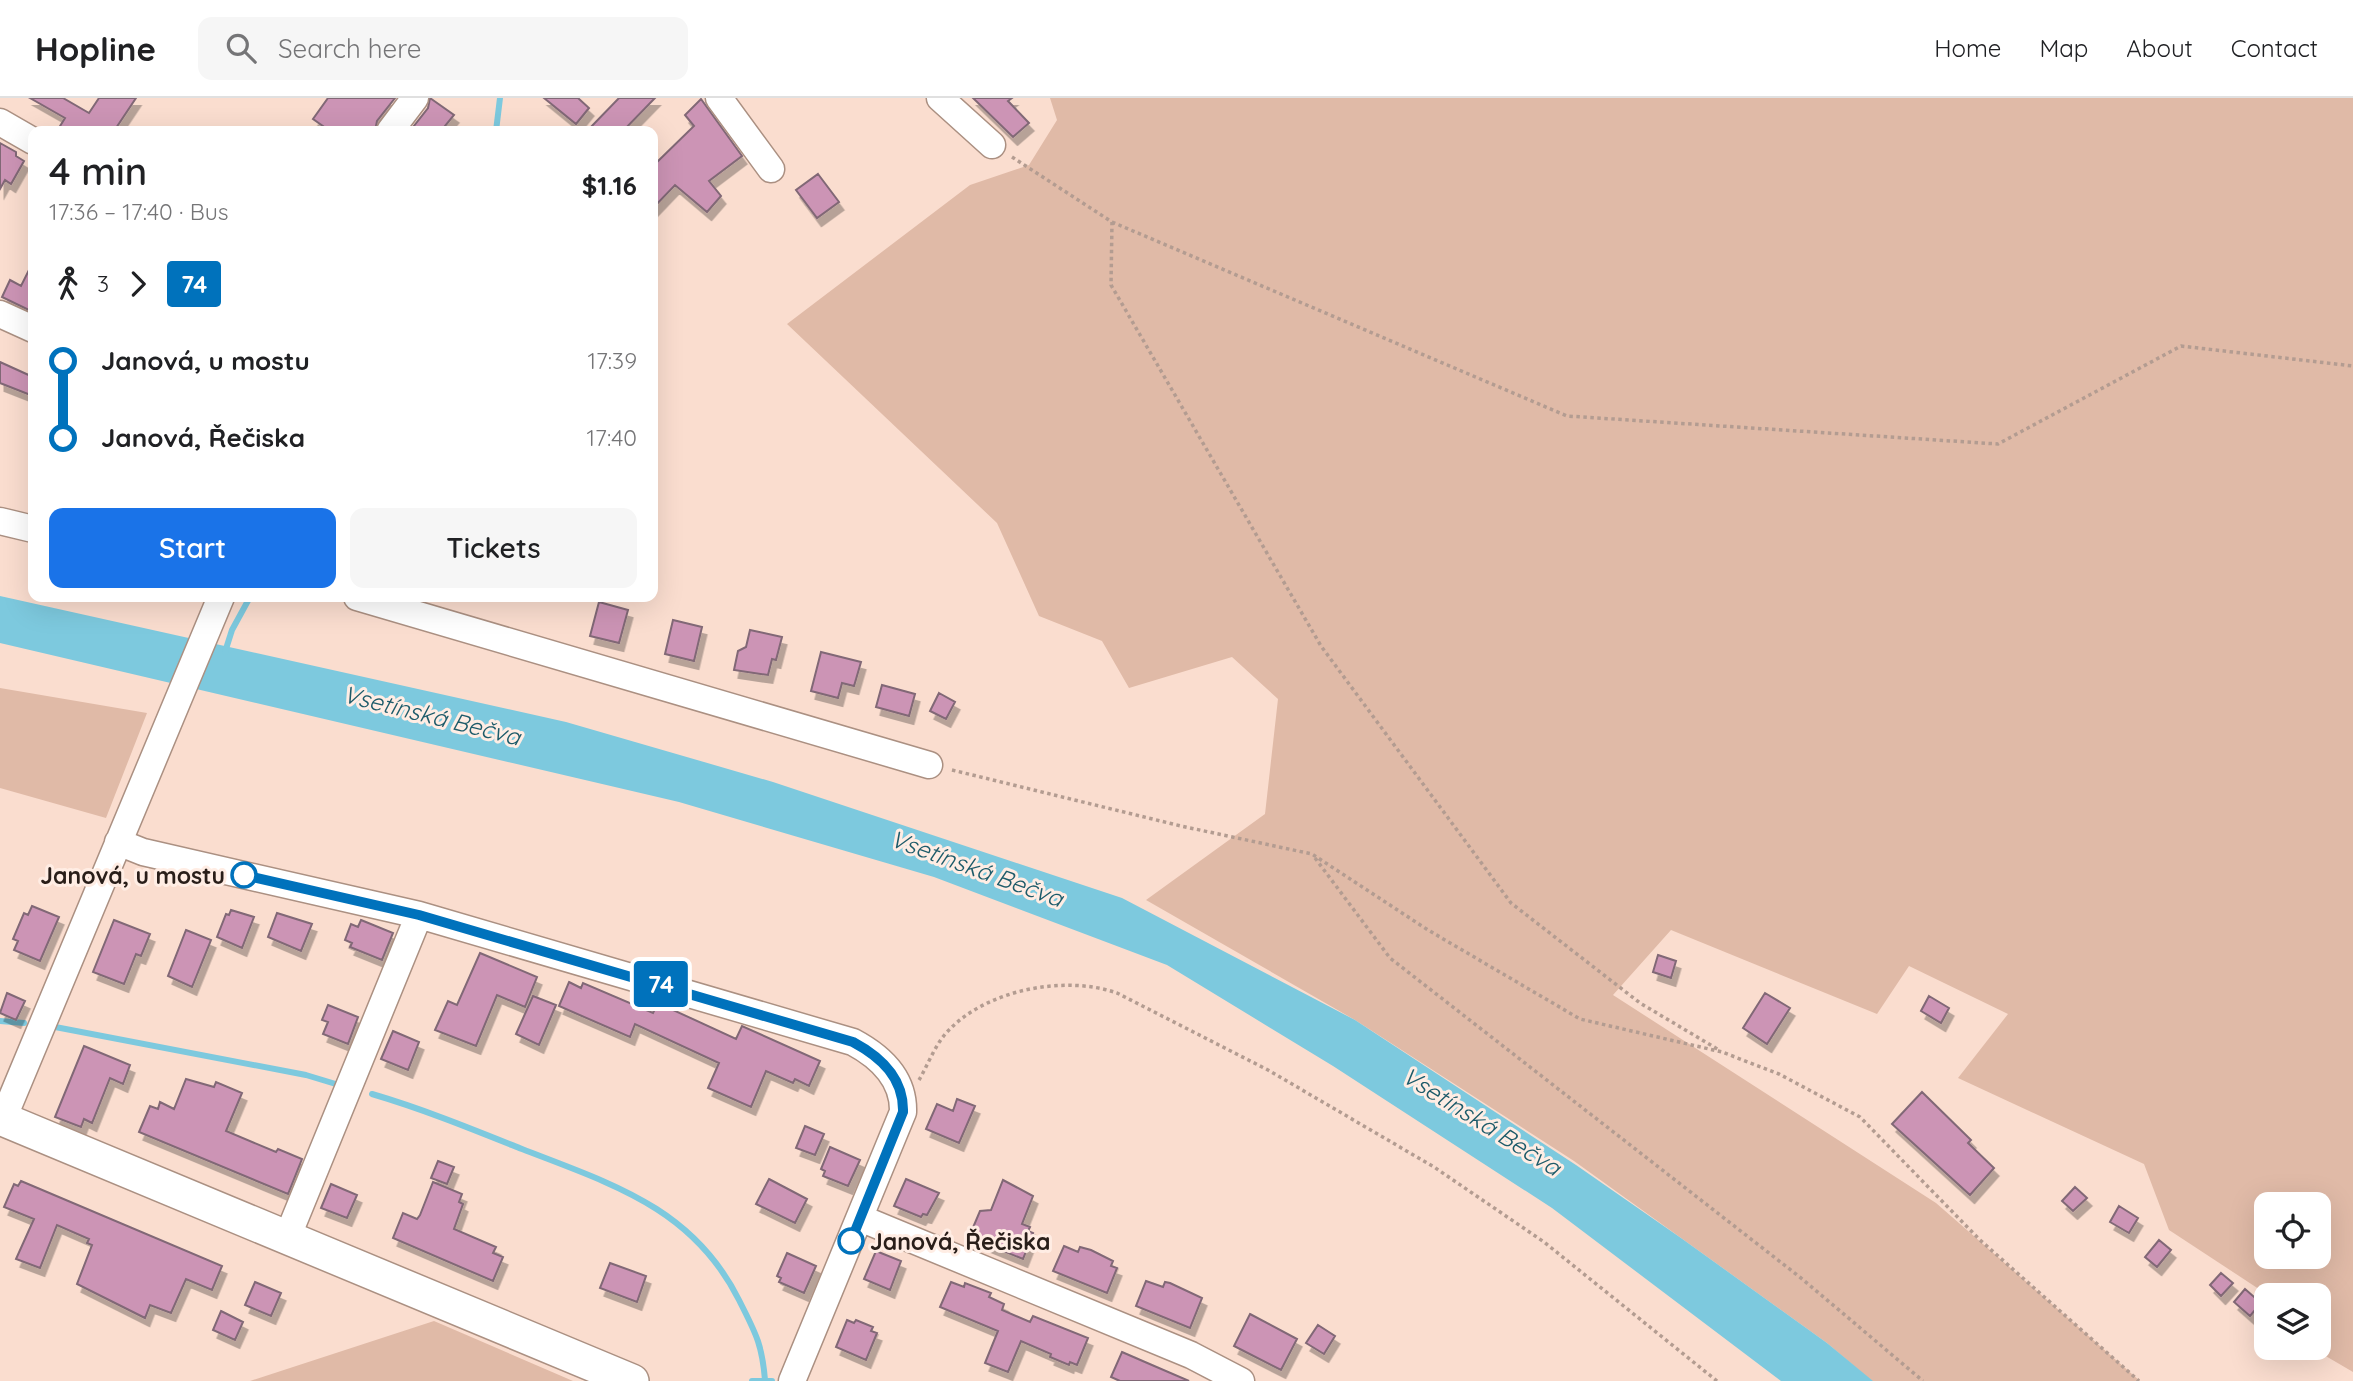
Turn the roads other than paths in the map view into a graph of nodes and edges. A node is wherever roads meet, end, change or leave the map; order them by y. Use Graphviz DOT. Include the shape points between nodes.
graph roads {
  1 [pos="415,98"];
  2 [pos="719,98"];
  3 [pos="940,98"];
  4 [pos="0,122"];
  5 [pos="394,126"];
  6 [pos="28,138"];
  7 [pos="992,145"];
  8 [pos="771,169"];
  9 [pos="0,314"];
  10 [pos="28,327"];
  11 [pos="0,521"];
  12 [pos="28,528"];
  13 [pos="219,602"];
  14 [pos="374,602"];
  15 [pos="929,765"];
  16 [pos="121,835"];
  17 [pos="419,915"];
  18 [pos="1,1118"];
  19 [pos="860,1218"];
  20 [pos="287,1238"];
  21 [pos="632,1381"];
  22 [pos="792,1381"];
  23 [pos="1241,1381"];
  1 -- 5 [label="street"];
  2 -- 8 [label="street"];
  3 -- 7 [label="street"];
  4 -- 6 [label="street"];
  9 -- 10 [label="street"];
  11 -- 12 [label="street"];
  13 -- 16 [label="street"];
  14 -- 15 [label="street"];
  16 -- 17 [label="street" via="143,852"];
  16 -- 18 [label="street"];
  17 -- 19 [label="street" via="868,1050 890,1070 904,1096 899,1126"];
  17 -- 20 [label="street"];
  18 -- 20 [label="main road"];
  19 -- 22 [label="street"];
  19 -- 23 [label="street" via="1191,1355"];
  20 -- 21 [label="main road"];
}
